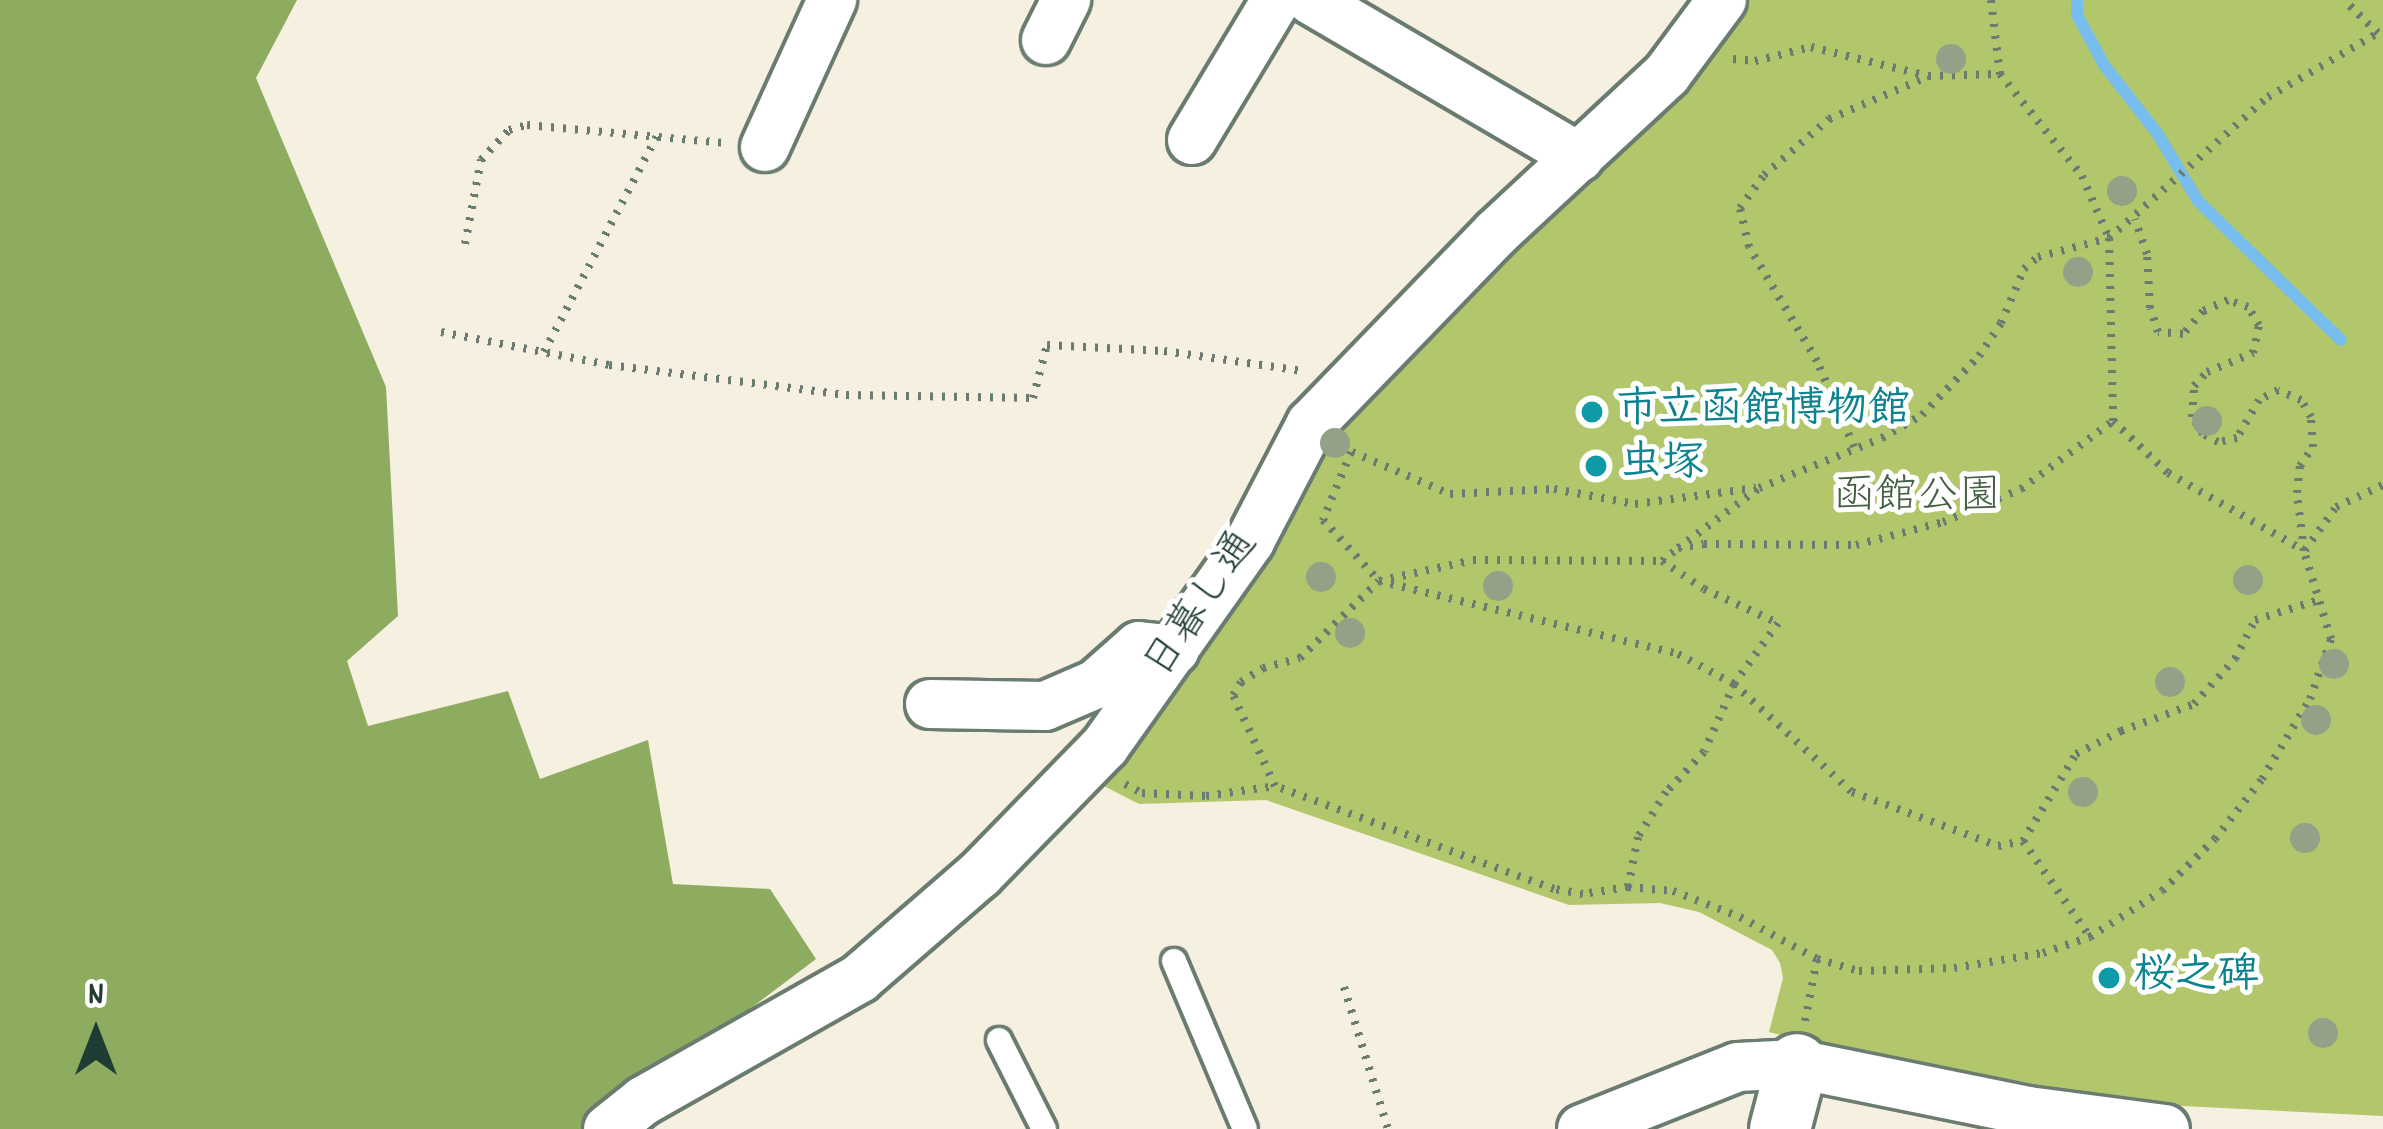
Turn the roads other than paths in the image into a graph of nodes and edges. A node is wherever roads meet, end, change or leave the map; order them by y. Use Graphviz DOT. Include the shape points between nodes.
graph roads {
  1 [pos="832,0"];
  2 [pos="1276,0"];
  3 [pos="1311,0"];
  4 [pos="1722,0"];
  5 [pos="1192,140"];
  6 [pos="766,147"];
  7 [pos="1579,157"];
  8 [pos="1175,650"];
  9 [pos="930,704"];
  10 [pos="1174,962"];
  11 [pos="1000,1040"];
  12 [pos="1797,1064"];
  13 [pos="608,1129"];
  14 [pos="1044,1129"];
  15 [pos="1245,1129"];
  16 [pos="1582,1129"];
  17 [pos="1780,1129"];
  18 [pos="2165,1129"];
  1 -- 6 [label="street"];
  2 -- 5 [label="street"];
  3 -- 7 [label="street"];
  4 -- 7 [label="street, 日暮し通" via="1693,44"];
  7 -- 8 [label="street, 日暮し通" via="1311,424 1250,541"];
  8 -- 9 [label="street" via="1139,646 1096,684 1045,706"];
  8 -- 13 [label="street, 日暮し通" via="1086,766 980,874 860,978 643,1101"];
  10 -- 15 [label="lane"];
  11 -- 14 [label="lane"];
  12 -- 16 [label="street" via="1738,1067"];
  12 -- 17 [label="street"];
  12 -- 18 [label="street" via="2028,1111"];
}
